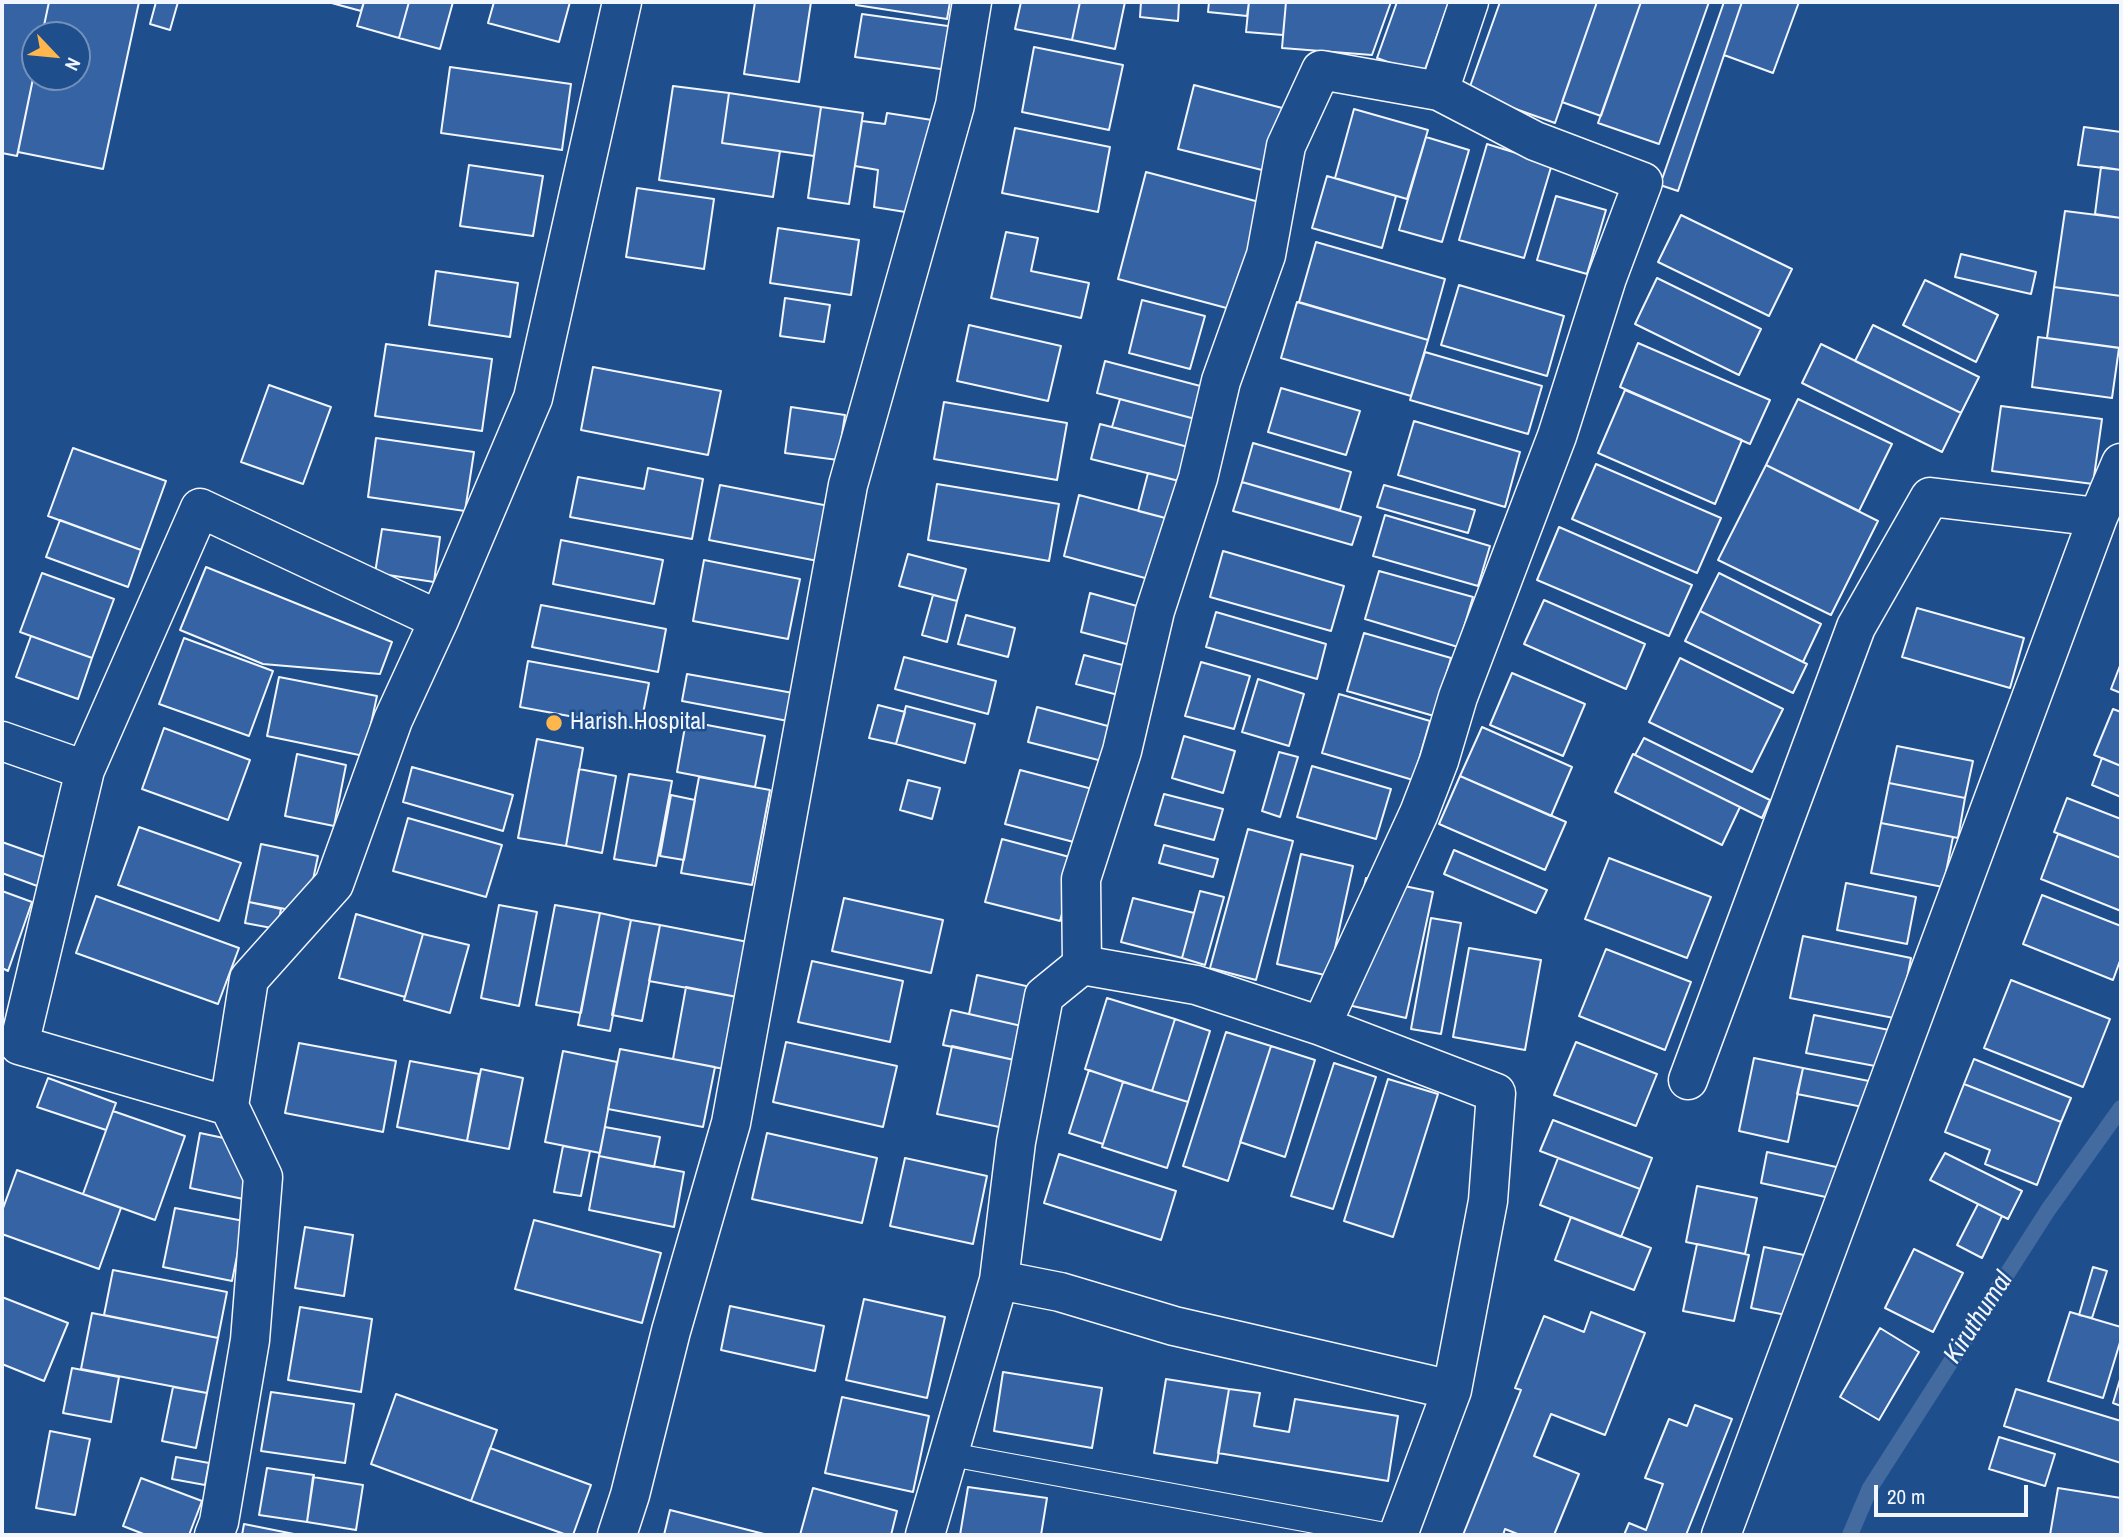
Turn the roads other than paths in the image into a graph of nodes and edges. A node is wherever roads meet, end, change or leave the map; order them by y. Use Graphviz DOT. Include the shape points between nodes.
graph roads {
  1 [pos="622,2"];
  2 [pos="972,2"];
  3 [pos="1469,2"];
  4 [pos="1439,92"];
  5 [pos="2121,463"];
  6 [pos="2098,517"];
  7 [pos="439,620"];
  8 [pos="2,741"];
  9 [pos="85,770"];
  10 [pos="1082,965"];
  11 [pos="1321,1026"];
  12 [pos="1688,1080"];
  13 [pos="229,1106"];
  14 [pos="999,1280"];
  15 [pos="1452,1390"];
  16 [pos="948,1454"];
  17 [pos="214,1535"];
  18 [pos="617,1535"];
  19 [pos="925,1535"];
  20 [pos="1388,1535"];
  21 [pos="1398,1535"];
  22 [pos="1721,1535"];
  1 -- 7 [label="street" via="533,398"];
  2 -- 18 [label="street" via="955,105 848,485 731,1123"];
  3 -- 4 [label="street"];
  4 -- 10 [label="street" via="1321,70 1286,146 1266,255 1220,381 1198,478 1155,611 1122,751 1081,879"];
  4 -- 11 [label="street" via="1535,141 1643,183 1439,761"];
  5 -- 6 [label="street"];
  6 -- 12 [label="street" via="1930,497 1856,627"];
  6 -- 22 [label="street"];
  7 -- 9 [label="street" via="200,508"];
  7 -- 13 [label="street" via="393,720 334,884 249,979"];
  8 -- 9 [label="street"];
  9 -- 13 [label="street" via="19,1045"];
  10 -- 11 [label="street" via="1196,985"];
  10 -- 14 [label="street" via="1044,996 1016,1142"];
  11 -- 15 [label="street" via="1496,1093 1488,1201"];
  13 -- 17 [label="street" via="263,1177 250,1340"];
  14 -- 15 [label="street"];
  14 -- 16 [label="street"];
  15 -- 21 [label="street"];
  16 -- 19 [label="street"];
  16 -- 20 [label="lane"];
}
